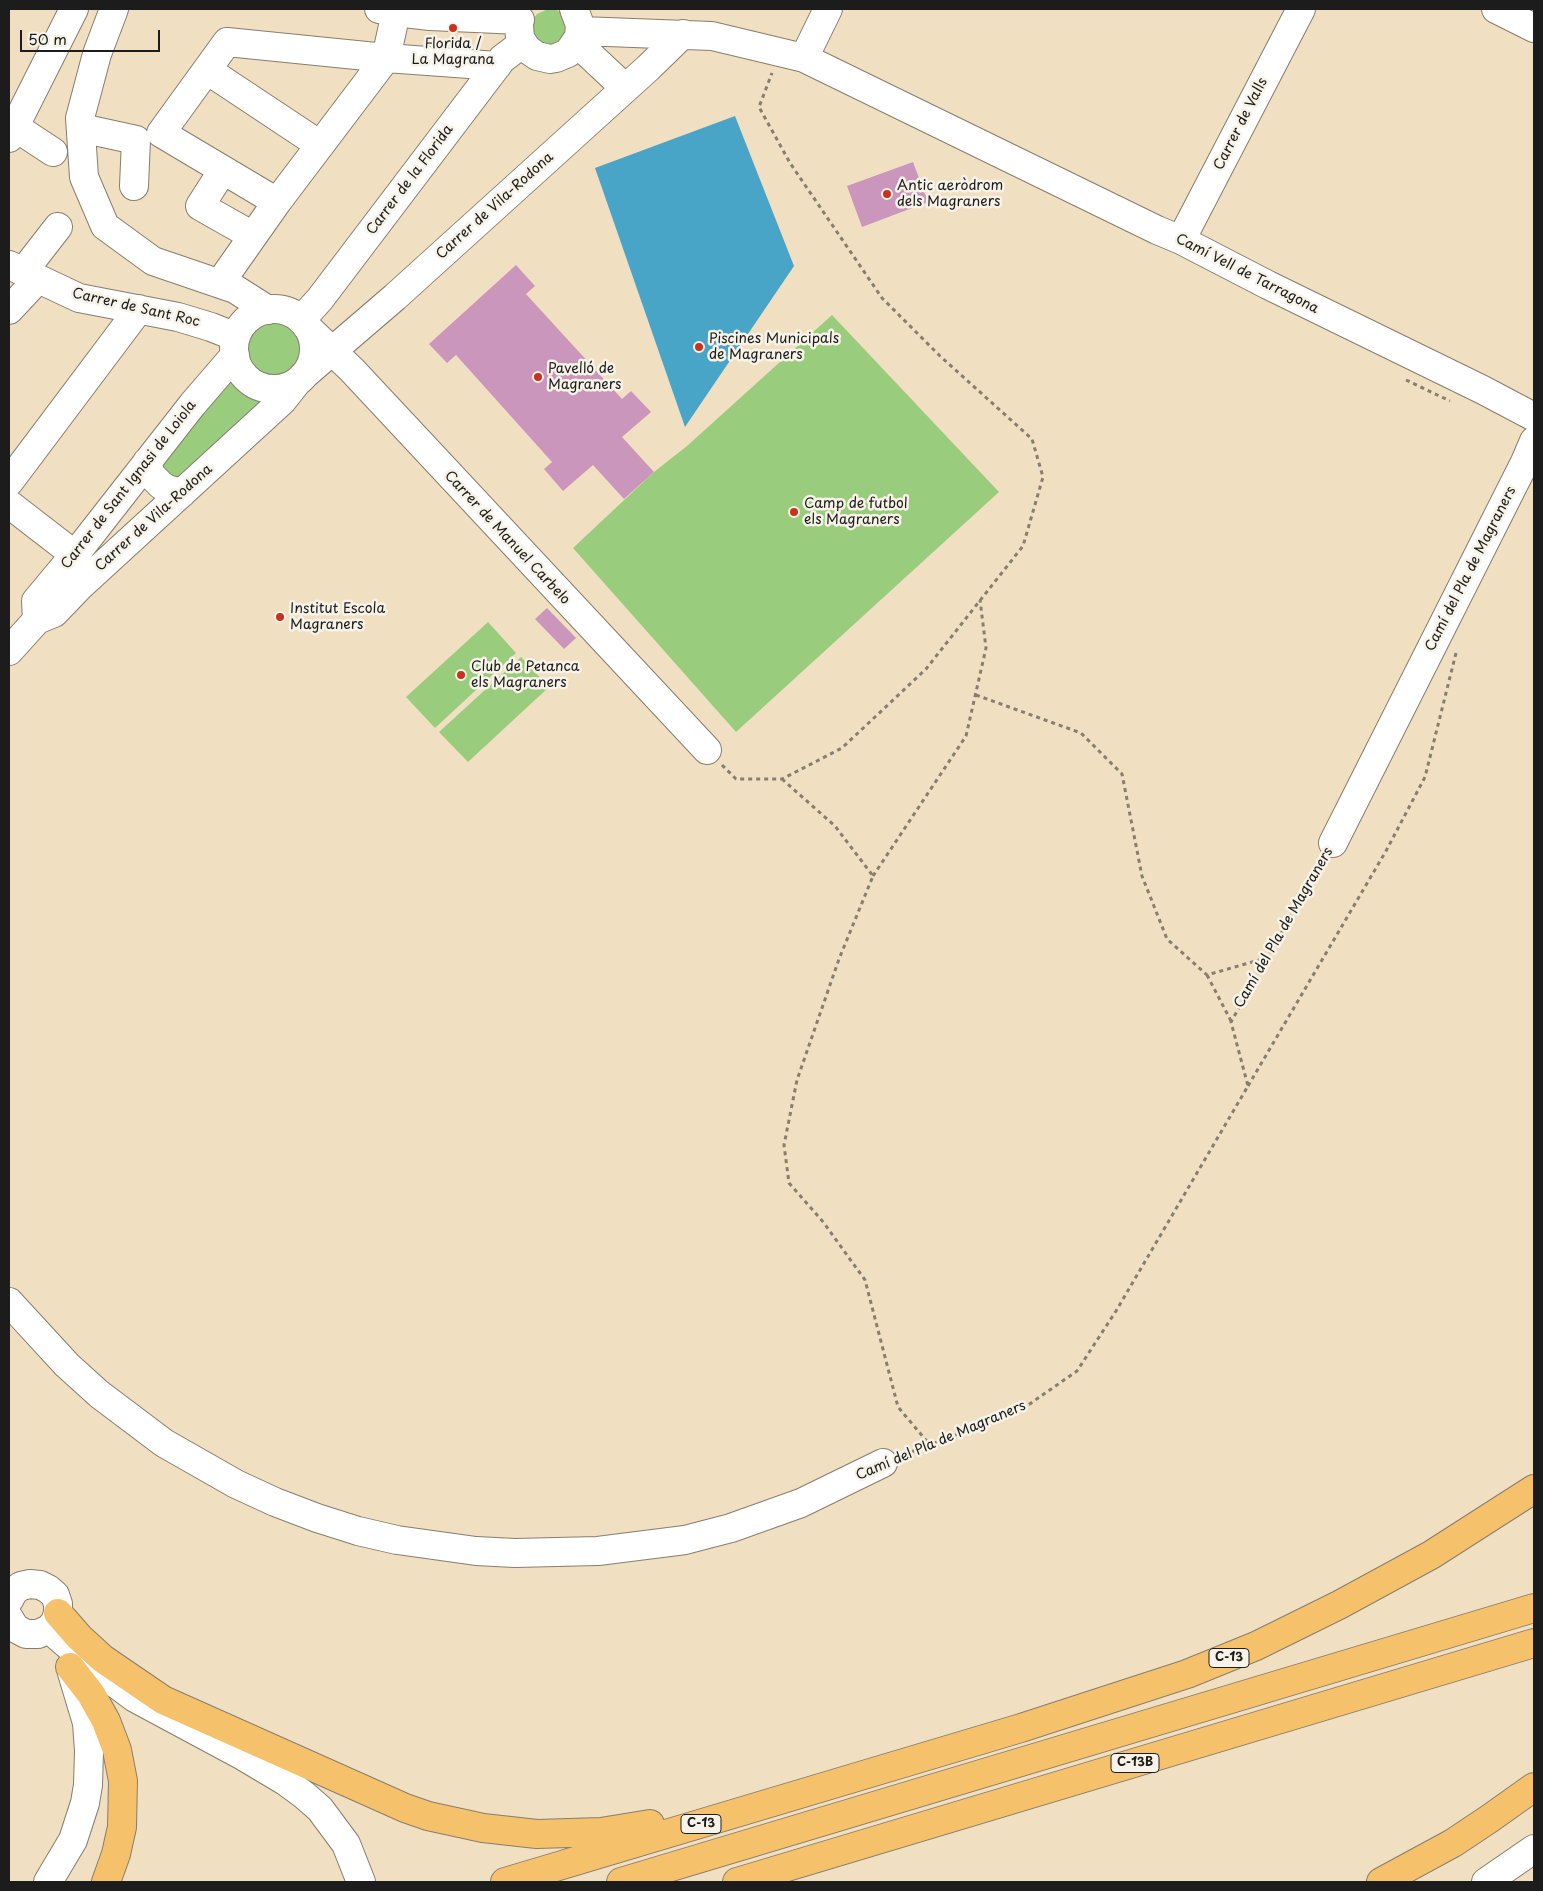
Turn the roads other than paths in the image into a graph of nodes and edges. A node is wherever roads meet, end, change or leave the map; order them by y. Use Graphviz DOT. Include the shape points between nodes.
graph roads {
  1 [pos="74,9"];
  2 [pos="114,9"];
  3 [pos="828,9"];
  4 [pos="1301,9"];
  5 [pos="1496,9"];
  6 [pos="387,11"];
  7 [pos="432,12"];
  8 [pos="523,24"];
  9 [pos="577,27"];
  10 [pos="1534,28"];
  11 [pos="683,34"];
  12 [pos="792,55"];
  13 [pos="386,58"];
  14 [pos="497,66"];
  15 [pos="207,70"];
  16 [pos="625,88"];
  17 [pos="81,128"];
  18 [pos="12,132"];
  19 [pos="320,145"];
  20 [pos="53,152"];
  21 [pos="223,170"];
  22 [pos="134,186"];
  23 [pos="277,202"];
  24 [pos="58,227"];
  25 [pos="253,236"];
  26 [pos="1181,240"];
  27 [pos="23,272"];
  28 [pos="220,283"];
  29 [pos="139,309"];
  30 [pos="9,310"];
  31 [pos="268,310"];
  32 [pos="304,323"];
  33 [pos="235,346"];
  34 [pos="332,351"];
  35 [pos="300,379"];
  36 [pos="1534,417"];
  37 [pos="1534,446"];
  38 [pos="147,462"];
  39 [pos="9,482"];
  40 [pos="182,493"];
  41 [pos="9,504"];
  42 [pos="75,555"];
  43 [pos="37,620"];
  44 [pos="12,641"];
  45 [pos="706,750"];
  46 [pos="1332,843"];
  47 [pos="9,1302"];
  48 [pos="883,1463"];
  49 [pos="1534,1489"];
  50 [pos="10,1592"];
  51 [pos="1534,1608"];
  52 [pos="30,1626"];
  53 [pos="1534,1643"];
  54 [pos="70,1667"];
  55 [pos="896,1764"];
  56 [pos="1534,1787"];
  57 [pos="1534,1849"];
  58 [pos="48,1882"];
  59 [pos="106,1882"];
  60 [pos="362,1882"];
  61 [pos="505,1882"];
  62 [pos="621,1882"];
  63 [pos="736,1882"];
  64 [pos="1381,1882"];
  65 [pos="1486,1882"];
  1 -- 18 [label="street"];
  2 -- 17 [label="street" via="95,63 80,118"];
  3 -- 12 [label="street"];
  4 -- 26 [label="street, Carrer de Valls"];
  5 -- 10 [label="street"];
  6 -- 7 [label="street"];
  6 -- 13 [label="street"];
  7 -- 8 [label="street"];
  8 -- 9 [label="street" via="537,56 550,59 568,53"];
  8 -- 14 [label="street, Carrer de la Florida" via="510,52"];
  9 -- 11 [label="street, Camí Vell de Tarragona"];
  9 -- 16 [label="street"];
  11 -- 12 [label="street, Camí Vell de Tarragona" via="712,36"];
  11 -- 16 [label="street, Carrer de Vila-Rodona"];
  12 -- 26 [label="street, Camí Vell de Tarragona"];
  13 -- 14 [label="street"];
  13 -- 15 [label="street" via="227,42"];
  13 -- 19 [label="street"];
  14 -- 32 [label="street, Carrer de la Florida"];
  15 -- 19 [label="street"];
  15 -- 21 [label="street" via="162,133"];
  16 -- 34 [label="street, Carrer de Vila-Rodona"];
  17 -- 22 [label="street" via="136,140"];
  17 -- 28 [label="street" via="84,177 105,226 153,261"];
  18 -- 20 [label="street"];
  19 -- 23 [label="street"];
  21 -- 23 [label="street"];
  21 -- 25 [label="street" via="200,206"];
  23 -- 25 [label="street"];
  24 -- 27 [label="street"];
  25 -- 28 [label="street"];
  26 -- 36 [label="street, Camí Vell de Tarragona"];
  27 -- 29 [label="street, Carrer de Sant Roc" via="79,298"];
  27 -- 30 [label="street"];
  28 -- 31 [label="street" via="238,290"];
  29 -- 33 [label="street, Carrer de Sant Roc" via="211,327"];
  29 -- 39 [label="street"];
  31 -- 32 [label="street" via="286,311"];
  31 -- 33 [label="street" via="245,322"];
  32 -- 34 [label="street, Carrer de Manuel Carbelo"];
  32 -- 35 [label="street" via="311,335 314,352 309,369"];
  33 -- 35 [label="street" via="237,364 247,378 263,387 280,388"];
  33 -- 38 [label="street, Carrer de Sant Ignasi de Loiola"];
  34 -- 35 [label="street, Carrer de Vila-Rodona"];
  34 -- 45 [label="street, Carrer de Manuel Carbelo"];
  35 -- 40 [label="street, Carrer de Vila-Rodona" via="282,401"];
  37 -- 46 [label="street, Camí del Pla de Magraners"];
  38 -- 40 [label="street, Carrer de Vila-Rodona" via="151,475 160,485"];
  38 -- 42 [label="street, Carrer de Sant Ignasi de Loiola"];
  40 -- 43 [label="street, Carrer de Vila-Rodona" via="54,613"];
  41 -- 42 [label="street"];
  42 -- 43 [label="street, Carrer de Sant Ignasi de Loiola" via="36,601"];
  43 -- 44 [label="street, Carrer de Vila-Rodona"];
  47 -- 48 [label="street, Camí del Pla de Magraners" via="67,1365 99,1394 164,1443 275,1502 350,1528 398,1540 515,1553 598,1550 684,1540 801,1504"];
  49 -- 55 [label="highway, C-13" via="1423,1560 1300,1626 1230,1658 1112,1699"];
  50 -- 52 [label="street" via="22,1586 40,1584 54,1595 58,1604"];
  51 -- 62 [label="highway, C-13B"];
  52 -- 54 [label="street"];
  52 -- 55 [label="highway" via="79,1637 103,1659 163,1700 378,1797 428,1816 483,1828 538,1834 601,1832 683,1816 842,1771"];
  52 -- 60 [label="street" via="135,1698 243,1756 304,1795 320,1809 346,1844"];
  53 -- 63 [label="highway, C-13B"];
  54 -- 58 [label="street" via="87,1723 88,1785 73,1840"];
  54 -- 59 [label="highway" via="106,1721 120,1764 124,1799 122,1827"];
  55 -- 61 [label="highway, C-13"];
  56 -- 64 [label="highway" via="1453,1842"];
  57 -- 65 [label="street"];
}
